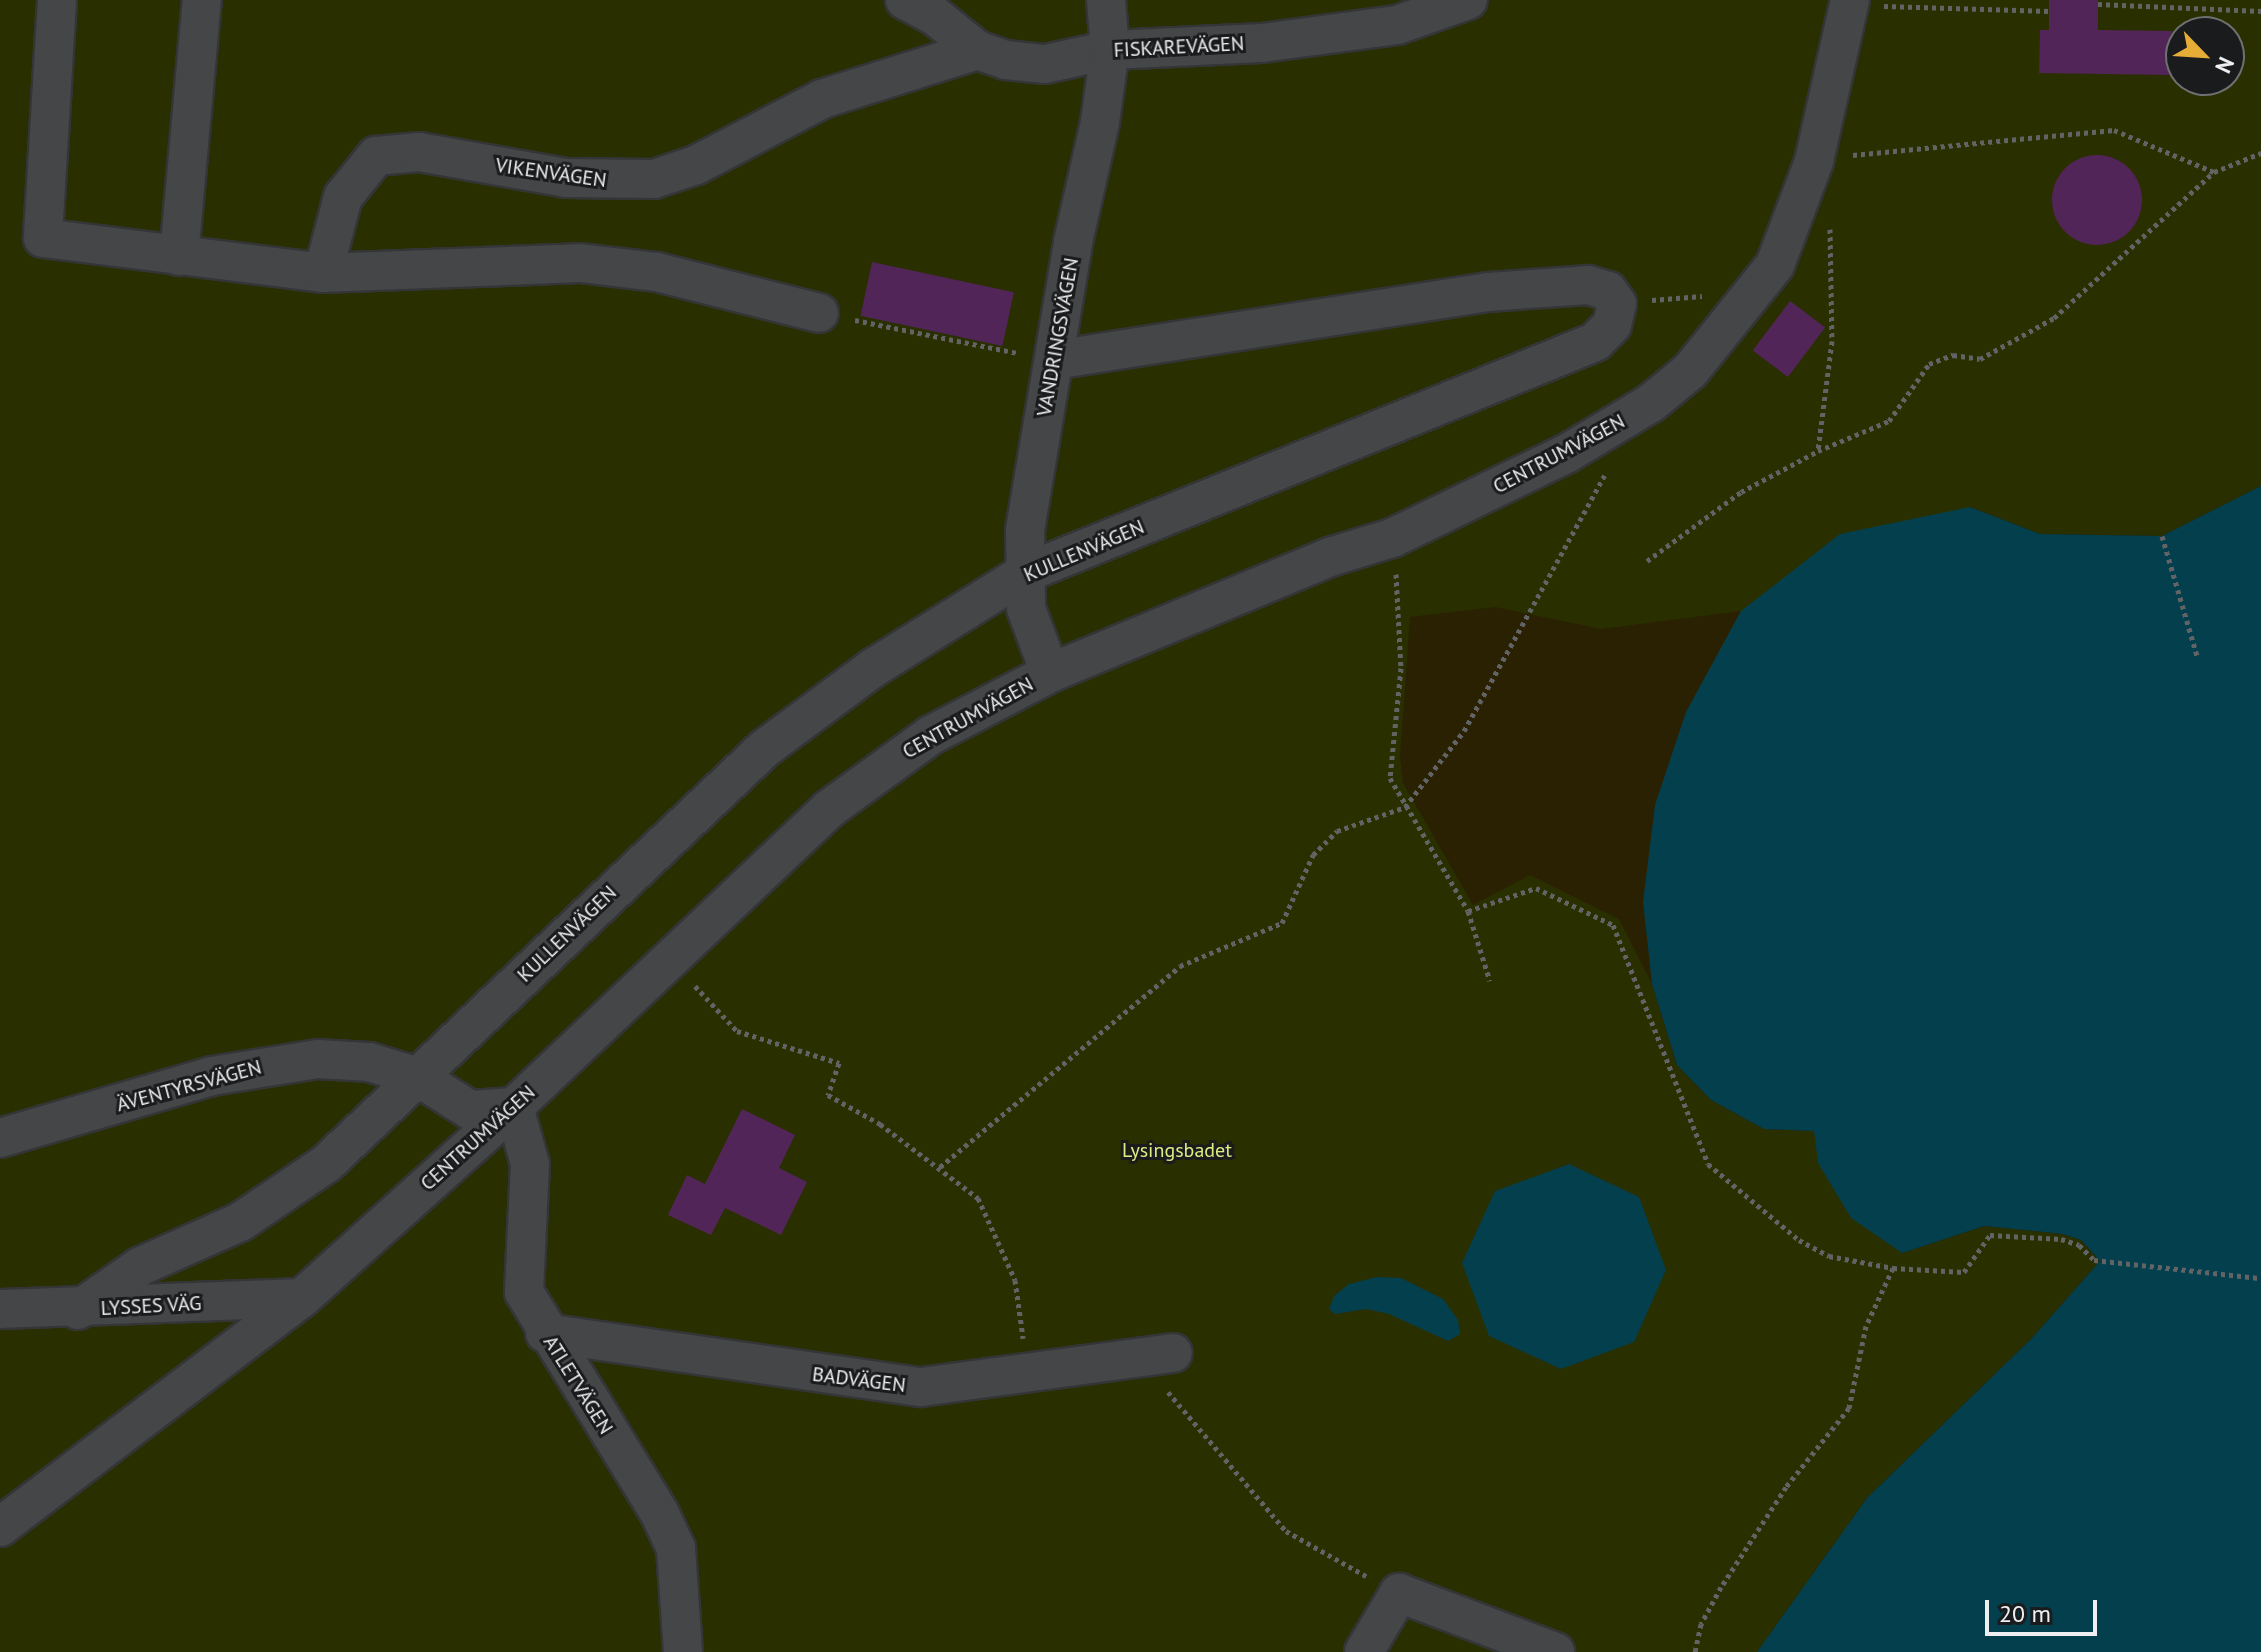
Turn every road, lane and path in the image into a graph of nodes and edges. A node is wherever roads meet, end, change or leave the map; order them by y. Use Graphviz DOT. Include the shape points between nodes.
graph roads {
  1 [pos="57,0"];
  2 [pos="202,0"];
  3 [pos="905,0"];
  4 [pos="1106,0"];
  5 [pos="1468,0"];
  6 [pos="1861,3"];
  7 [pos="2098,4"];
  8 [pos="2049,11"];
  9 [pos="2261,11"];
  10 [pos="977,50"];
  11 [pos="1110,50"];
  12 [pos="2261,153"];
  13 [pos="1814,161"];
  14 [pos="2214,172"];
  15 [pos="1830,216"];
  16 [pos="179,256"];
  17 [pos="323,273"];
  18 [pos="819,313"];
  19 [pos="1054,360"];
  20 [pos="1818,451"];
  21 [pos="1611,464"];
  22 [pos="2162,536"];
  23 [pos="1392,538"];
  24 [pos="1647,561"];
  25 [pos="1025,573"];
  26 [pos="2197,656"];
  27 [pos="1050,673"];
  28 [pos="1405,807"];
  29 [pos="1468,911"];
  30 [pos="668,957"];
  31 [pos="1490,981"];
  32 [pos="418,1077"];
  33 [pos="514,1107"];
  34 [pos="0,1138"];
  35 [pos="940,1167"];
  36 [pos="1893,1268"];
  37 [pos="2261,1278"];
  38 [pos="302,1298"];
  39 [pos="0,1309"];
  40 [pos="78,1310"];
  41 [pos="545,1333"];
  42 [pos="1173,1353"];
  43 [pos="1135,1354"];
  44 [pos="1027,1371"];
  45 [pos="0,1527"];
  46 [pos="1399,1593"];
  47 [pos="683,1652"];
  48 [pos="1364,1652"];
  49 [pos="1555,1652"];
  50 [pos="1695,1652"];
  1 -- 16 [label="lane" via="43,238"];
  2 -- 16 [label="lane"];
  3 -- 10 [label="lane, FISKAREVÄGEN"];
  4 -- 11 [label="lane, VANDRINGSVÄGEN"];
  5 -- 11 [label="lane, FISKAREVÄGEN" via="1382,27 1262,43"];
  6 -- 8 [label="path"];
  6 -- 13 [label="lane, CENTRUMVÄGEN"];
  7 -- 9 [label="path"];
  10 -- 11 [label="lane, FISKAREVÄGEN" via="1045,64"];
  10 -- 17 [label="lane, VIKENVÄGEN" via="822,99 696,165 654,179 566,178 419,152 376,156 343,197"];
  11 -- 19 [label="lane, VANDRINGSVÄGEN"];
  12 -- 14 [label="path"];
  13 -- 14 [label="path" via="2114,130"];
  13 -- 23 [label="lane, CENTRUMVÄGEN" via="1775,265 1690,371 1607,433"];
  14 -- 20 [label="path" via="2054,318 1980,359 1953,355 1929,364 1889,421"];
  15 -- 20 [label="path" via="1832,341"];
  16 -- 17 [label="lane"];
  17 -- 18 [label="lane" via="580,263 657,272"];
  18 -- 19 [label="path"];
  19 -- 25 [label="lane, VANDRINGSVÄGEN" via="1025,530"];
  19 -- 25 [label="lane, KULLENVÄGEN" via="1488,292 1588,285 1608,291 1617,304 1612,325 1595,342"];
  20 -- 24 [label="path" via="1741,492"];
  21 -- 28 [label="path" via="1464,731"];
  22 -- 26 [label="path"];
  23 -- 27 [label="lane, CENTRUMVÄGEN" via="1333,556"];
  23 -- 28 [label="path" via="1401,629 1390,778"];
  25 -- 27 [label="lane, VANDRINGSVÄGEN" via="1026,608"];
  25 -- 32 [label="lane, KULLENVÄGEN" via="873,668 764,749"];
  27 -- 30 [label="lane, CENTRUMVÄGEN" via="931,735 883,768 829,809"];
  28 -- 29 [label="path"];
  28 -- 35 [label="path" via="1337,831 1313,855 1282,923 1180,966"];
  29 -- 31 [label="path"];
  29 -- 36 [label="path" via="1536,888 1613,925 1708,1164 1799,1240 1829,1256"];
  30 -- 33 [label="lane, CENTRUMVÄGEN"];
  30 -- 35 [label="path" via="737,1031 839,1063 828,1095"];
  32 -- 33 [label="lane, ÄVENTYRSVÄGEN" via="470,1110"];
  32 -- 34 [label="lane, ÄVENTYRSVÄGEN" via="369,1062 272,1064"];
  32 -- 40 [label="lane, KULLENVÄGEN" via="327,1163 282,1196 240,1222 141,1266"];
  33 -- 38 [label="lane, CENTRUMVÄGEN"];
  33 -- 41 [label="lane, ATLETVÄGEN" via="530,1164 524,1292"];
  35 -- 44 [label="path" via="978,1198 1000,1239 1015,1280"];
  36 -- 37 [label="path" via="1964,1272 1990,1235 2061,1239 2100,1261"];
  36 -- 50 [label="path" via="1866,1326 1849,1408 1786,1487 1721,1587 1701,1624"];
  38 -- 40 [label="lane, LYSSES VÄG"];
  38 -- 45 [label="lane, CENTRUMVÄGEN"];
  39 -- 40 [label="lane, LYSSES VÄG"];
  41 -- 44 [label="lane, BADVÄGEN" via="868,1383 921,1387"];
  41 -- 47 [label="lane, ATLETVÄGEN" via="660,1514 676,1549"];
  42 -- 43 [label="lane, BADVÄGEN"];
  43 -- 44 [label="lane, BADVÄGEN"];
  43 -- 46 [label="path" via="1286,1531"];
  46 -- 48 [label="lane"];
  46 -- 49 [label="lane"];
}
